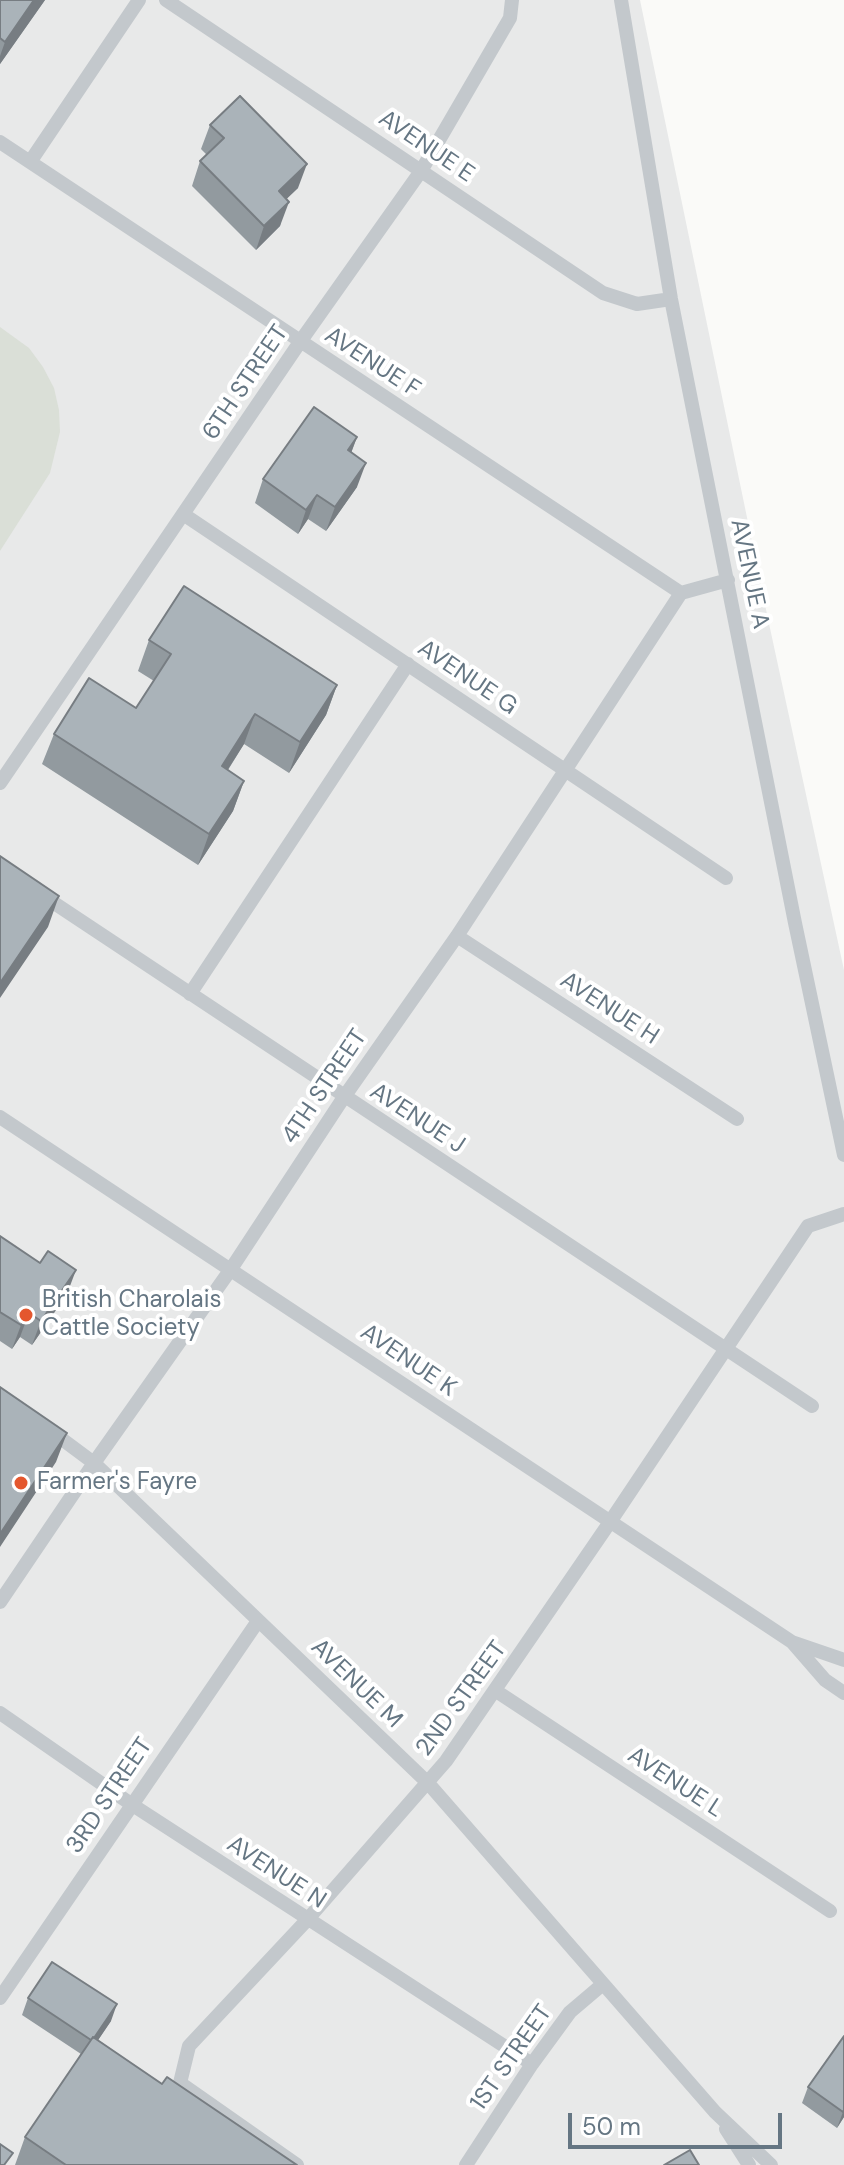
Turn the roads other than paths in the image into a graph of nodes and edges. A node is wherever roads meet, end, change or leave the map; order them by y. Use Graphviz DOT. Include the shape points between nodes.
graph roads {
  1 [pos="139,0"];
  2 [pos="166,0"];
  3 [pos="512,0"];
  4 [pos="621,0"];
  5 [pos="0,142"];
  6 [pos="30,162"];
  7 [pos="421,171"];
  8 [pos="671,299"];
  9 [pos="300,342"];
  10 [pos="183,514"];
  11 [pos="728,580"];
  12 [pos="681,593"];
  13 [pos="408,664"];
  14 [pos="566,771"];
  15 [pos="0,783"];
  16 [pos="726,878"];
  17 [pos="25,884"];
  18 [pos="457,936"];
  19 [pos="190,994"];
  20 [pos="344,1097"];
  21 [pos="0,1117"];
  22 [pos="737,1119"];
  23 [pos="844,1155"];
  24 [pos="844,1214"];
  25 [pos="231,1269"];
  26 [pos="726,1349"];
  27 [pos="812,1406"];
  28 [pos="35,1419"];
  29 [pos="94,1463"];
  30 [pos="610,1522"];
  31 [pos="0,1602"];
  32 [pos="258,1621"];
  33 [pos="792,1642"];
  34 [pos="844,1660"];
  35 [pos="496,1691"];
  36 [pos="844,1693"];
  37 [pos="0,1713"];
  38 [pos="428,1783"];
  39 [pos="131,1804"];
  40 [pos="830,1911"];
  41 [pos="307,1920"];
  42 [pos="603,1984"];
  43 [pos="0,1998"];
  44 [pos="532,2064"];
  45 [pos="715,2112"];
  46 [pos="297,2165"];
  47 [pos="466,2165"];
  48 [pos="749,2165"];
  49 [pos="771,2165"];
  1 -- 6 [label="lane"];
  2 -- 7 [label="lane, AVENUE E"];
  3 -- 7 [label="lane, 6TH STREET" via="510,18"];
  4 -- 8 [label="lane, AVENUE A"];
  5 -- 6 [label="lane, AVENUE F"];
  6 -- 9 [label="lane, AVENUE F"];
  7 -- 8 [label="lane, AVENUE E" via="603,293 637,304"];
  7 -- 9 [label="lane, 6TH STREET"];
  8 -- 11 [label="lane, AVENUE A"];
  9 -- 10 [label="lane, 6TH STREET"];
  9 -- 12 [label="lane, AVENUE F"];
  10 -- 13 [label="lane, AVENUE G"];
  10 -- 15 [label="lane, 6TH STREET"];
  11 -- 12 [label="lane"];
  11 -- 23 [label="lane, AVENUE A"];
  12 -- 14 [label="lane, 4TH STREET"];
  13 -- 14 [label="lane, AVENUE G"];
  13 -- 19 [label="lane"];
  14 -- 16 [label="lane, AVENUE G"];
  14 -- 18 [label="lane, 4TH STREET"];
  17 -- 19 [label="lane, AVENUE J"];
  18 -- 20 [label="lane, 4TH STREET"];
  18 -- 22 [label="lane, AVENUE H"];
  19 -- 20 [label="lane, AVENUE J"];
  20 -- 25 [label="lane, 4TH STREET"];
  20 -- 26 [label="lane, AVENUE J"];
  21 -- 25 [label="lane, AVENUE K"];
  24 -- 26 [label="lane, 2ND STREET" via="808,1226"];
  25 -- 29 [label="lane, 4TH STREET"];
  25 -- 30 [label="lane, AVENUE K"];
  26 -- 27 [label="lane, AVENUE J"];
  26 -- 30 [label="lane, 2ND STREET"];
  28 -- 29 [label="lane, AVENUE M"];
  29 -- 31 [label="lane, 4TH STREET"];
  29 -- 32 [label="lane, AVENUE M"];
  30 -- 33 [label="lane, AVENUE K"];
  30 -- 35 [label="lane, 2ND STREET"];
  32 -- 38 [label="lane, AVENUE M"];
  32 -- 39 [label="lane, 3RD STREET"];
  33 -- 34 [label="lane, AVENUE K"];
  33 -- 36 [label="lane, AVENUE K" via="825,1680"];
  35 -- 38 [label="lane, 2ND STREET"];
  35 -- 40 [label="lane, AVENUE L"];
  37 -- 39 [label="lane, AVENUE N"];
  38 -- 41 [label="lane, 2ND STREET"];
  38 -- 42 [label="lane, AVENUE M"];
  39 -- 41 [label="lane, AVENUE N"];
  39 -- 43 [label="lane, 3RD STREET"];
  41 -- 44 [label="lane, AVENUE N"];
  41 -- 46 [label="lane, 2ND STREET" via="189,2046 180,2083"];
  42 -- 44 [label="lane, 1ST STREET" via="570,2012"];
  42 -- 45 [label="lane, AVENUE M"];
  44 -- 47 [label="lane, 1ST STREET"];
  45 -- 48 [label="lane"];
  45 -- 49 [label="lane"];
}
